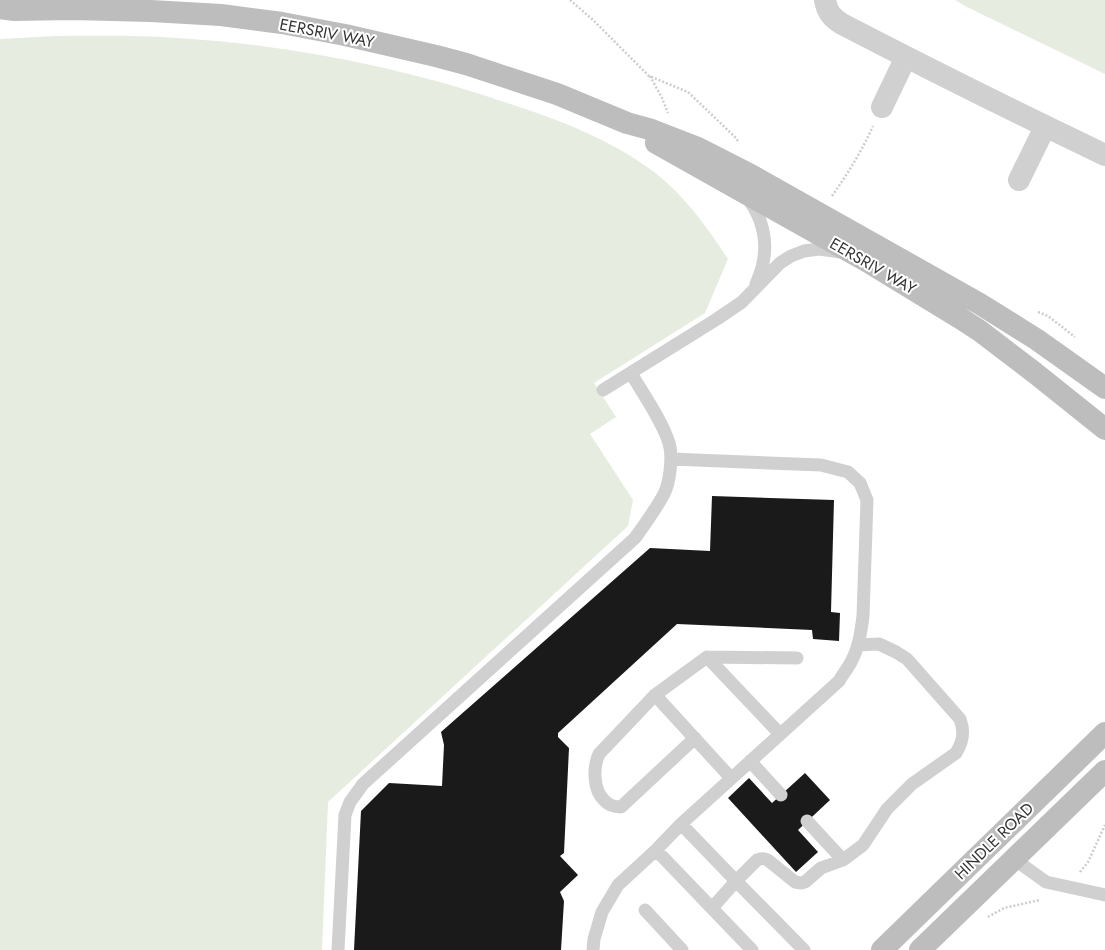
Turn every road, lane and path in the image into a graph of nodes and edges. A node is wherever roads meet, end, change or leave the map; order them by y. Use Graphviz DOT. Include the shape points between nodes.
graph roads {
  1 [pos="570,0"];
  2 [pos="825,0"];
  3 [pos="151,6"];
  4 [pos="4,11"];
  5 [pos="906,57"];
  6 [pos="649,76"];
  7 [pos="882,107"];
  8 [pos="668,119"];
  9 [pos="627,124"];
  10 [pos="1045,127"];
  11 [pos="740,145"];
  12 [pos="1105,155"];
  13 [pos="1019,180"];
  14 [pos="744,192"];
  15 [pos="830,200"];
  16 [pos="853,254"];
  17 [pos="755,288"];
  18 [pos="631,373"];
  19 [pos="1105,388"];
  20 [pos="603,390"];
  21 [pos="1105,429"];
  22 [pos="671,459"];
  23 [pos="858,645"];
  24 [pos="707,657"];
  25 [pos="797,658"];
  26 [pos="655,695"];
  27 [pos="1105,733"];
  28 [pos="780,734"];
  29 [pos="695,738"];
  30 [pos="750,761"];
  31 [pos="1105,771"];
  32 [pos="731,778"];
  33 [pos="781,795"];
  34 [pos="807,821"];
  35 [pos="681,824"];
  36 [pos="656,850"];
  37 [pos="1014,859"];
  38 [pos="843,860"];
  39 [pos="736,881"];
  40 [pos="1105,895"];
  41 [pos="712,908"];
  42 [pos="645,910"];
  43 [pos="594,945"];
  44 [pos="338,950"];
  45 [pos="604,950"];
  46 [pos="682,950"];
  47 [pos="752,950"];
  48 [pos="804,950"];
  49 [pos="882,950"];
  50 [pos="920,950"];
  1 -- 6 [label="path"];
  2 -- 5 [label="street" via="834,19"];
  3 -- 4 [label="main road, EERSRIV WAY"];
  3 -- 9 [label="main road, EERSRIV WAY" via="282,23 436,56 557,94"];
  5 -- 7 [label="street"];
  5 -- 10 [label="street"];
  6 -- 8 [label="path" via="665,105"];
  6 -- 11 [label="path" via="688,92 736,138"];
  7 -- 15 [label="path" via="859,155"];
  9 -- 14 [label="main road, EERSRIV WAY" via="650,140"];
  9 -- 19 [label="main road, EERSRIV WAY" via="649,129 698,148 748,174 986,308 1036,338"];
  10 -- 12 [label="street"];
  10 -- 13 [label="street"];
  14 -- 16 [label="main road, EERSRIV WAY"];
  14 -- 17 [label="lane" via="755,208 764,231 763,263"];
  16 -- 17 [label="lane" via="819,249 804,251 780,263"];
  16 -- 21 [label="main road, EERSRIV WAY" via="980,331"];
  17 -- 18 [label="lane" via="742,302"];
  18 -- 20 [label="lane"];
  18 -- 22 [label="lane" via="661,424 670,444"];
  22 -- 23 [label="lane" via="821,465 848,472 860,483 867,500 861,633"];
  22 -- 44 [label="lane" via="665,493 636,538 363,784 350,802 345,815"];
  23 -- 28 [label="lane" via="852,661 839,681"];
  23 -- 38 [label="lane" via="879,644 907,659 960,719 963,739 956,753 912,784 887,809 863,845"];
  24 -- 25 [label="lane"];
  24 -- 26 [label="lane"];
  24 -- 28 [label="lane"];
  26 -- 29 [label="lane"];
  26 -- 29 [label="lane" via="597,758 596,784 603,800 621,807"];
  27 -- 49 [label="main road, HINDLE ROAD"];
  28 -- 30 [label="lane"];
  29 -- 32 [label="lane"];
  30 -- 32 [label="lane"];
  30 -- 33 [label="lane"];
  31 -- 37 [label="main road, HINDLE ROAD"];
  32 -- 35 [label="lane"];
  34 -- 38 [label="lane"];
  35 -- 36 [label="lane"];
  35 -- 39 [label="lane"];
  36 -- 41 [label="lane"];
  36 -- 43 [label="lane" via="618,885 602,912"];
  37 -- 40 [label="lane" via="1046,882"];
  37 -- 50 [label="main road, HINDLE ROAD"];
  38 -- 39 [label="lane" via="821,868 801,883 795,882 762,858"];
  39 -- 41 [label="lane"];
  39 -- 48 [label="lane"];
  41 -- 47 [label="lane"];
  42 -- 46 [label="lane"];
  43 -- 45 [label="lane"];
}
